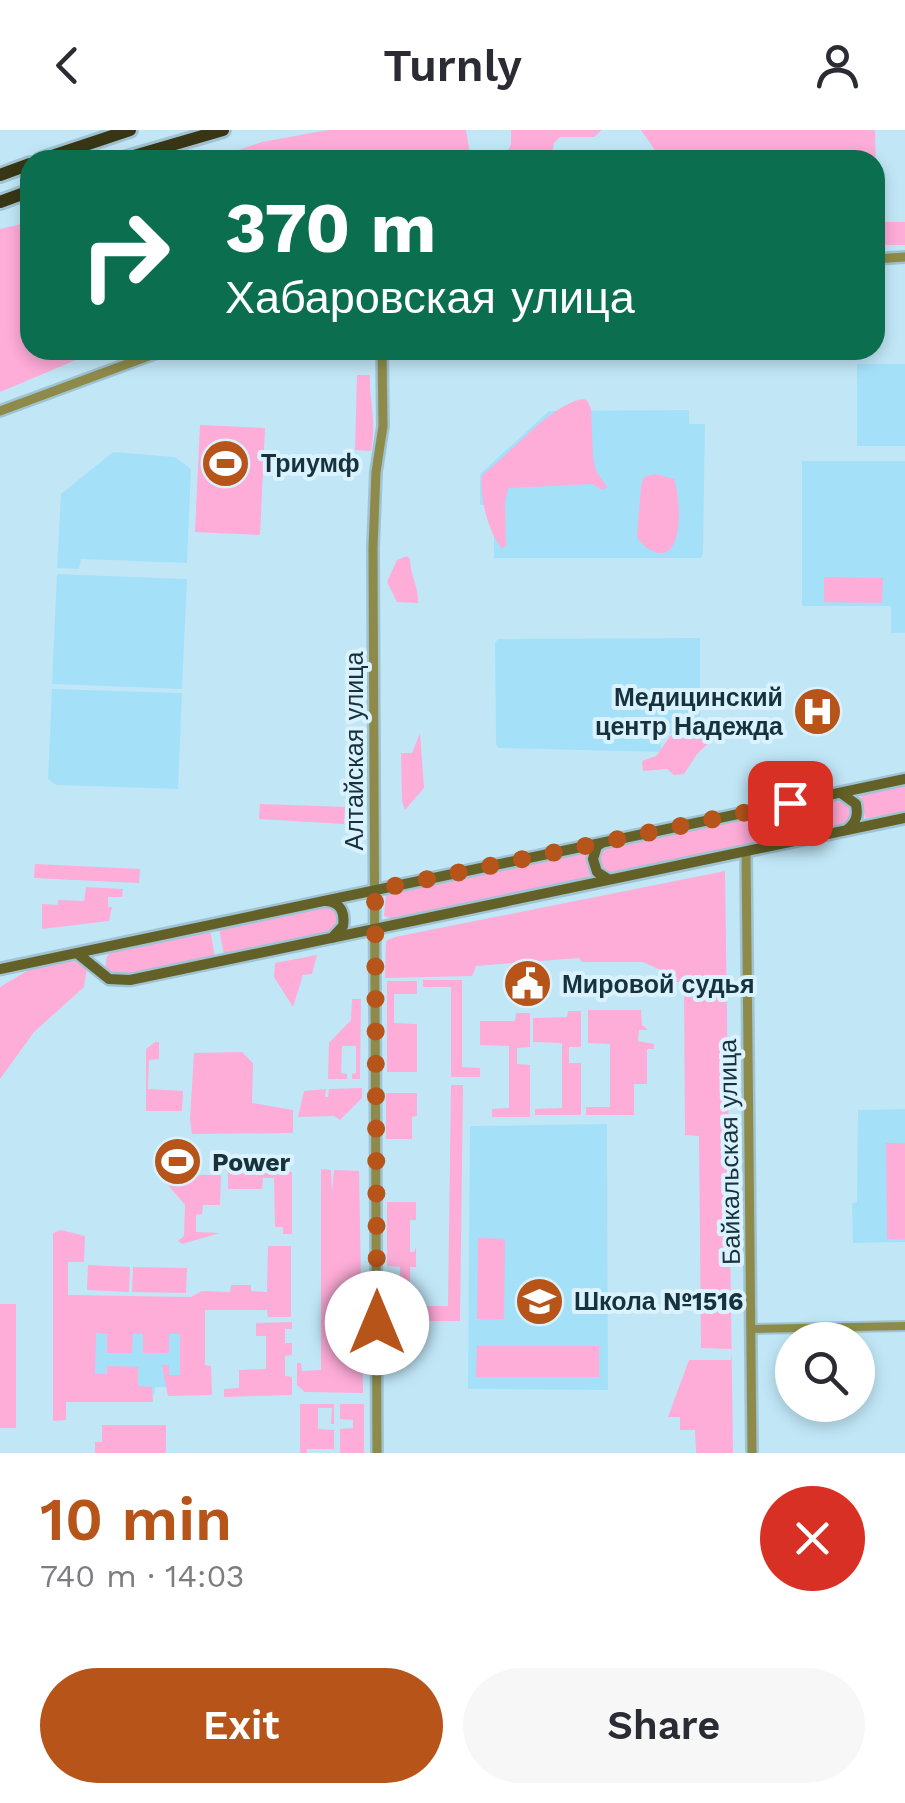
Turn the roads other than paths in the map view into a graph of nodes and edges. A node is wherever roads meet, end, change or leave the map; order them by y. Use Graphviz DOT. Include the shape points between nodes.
graph roads {
  1 [pos="130,130"];
  2 [pos="222,130"];
  3 [pos="70,150"];
  4 [pos="154,150"];
  5 [pos="138,360"];
  6 [pos="382,360"];
  7 [pos="0,411"];
  8 [pos="905,779"];
  9 [pos="840,792"];
  10 [pos="905,818"];
  11 [pos="847,830"];
  12 [pos="603,842"];
  13 [pos="746,851"];
  14 [pos="611,880"];
  15 [pos="375,890"];
  16 [pos="324,900"];
  17 [pos="375,929"];
  18 [pos="331,938"];
  19 [pos="112,946"];
  20 [pos="72,954"];
  21 [pos="0,970"];
  22 [pos="100,972"];
  23 [pos="905,1326"];
  24 [pos="751,1329"];
  25 [pos="378,1453"];
  26 [pos="752,1453"];
  1 -- 3 [label="highway"];
  2 -- 4 [label="highway"];
  5 -- 7 [label="street"];
  6 -- 15 [label="street, Алтайская улица" via="373,532"];
  8 -- 9 [label="main road"];
  9 -- 11 [label="main road" via="858,813"];
  9 -- 12 [label="main road"];
  10 -- 11 [label="main road"];
  11 -- 13 [label="main road"];
  12 -- 14 [label="main road" via="594,866"];
  12 -- 15 [label="main road"];
  13 -- 14 [label="main road"];
  13 -- 24 [label="street, Байкальская улица"];
  14 -- 17 [label="main road"];
  15 -- 16 [label="main road"];
  15 -- 17 [label="street, Алтайская улица"];
  16 -- 18 [label="main road" via="344,913 343,926"];
  16 -- 19 [label="main road"];
  17 -- 18 [label="main road"];
  17 -- 25 [label="street, Алтайская улица"];
  18 -- 22 [label="main road" via="130,980"];
  19 -- 20 [label="main road"];
  19 -- 22 [label="main road" via="102,952"];
  20 -- 21 [label="main road"];
  20 -- 22 [label="main road"];
  23 -- 24 [label="street"];
  24 -- 26 [label="street, Байкальская улица"];
}
